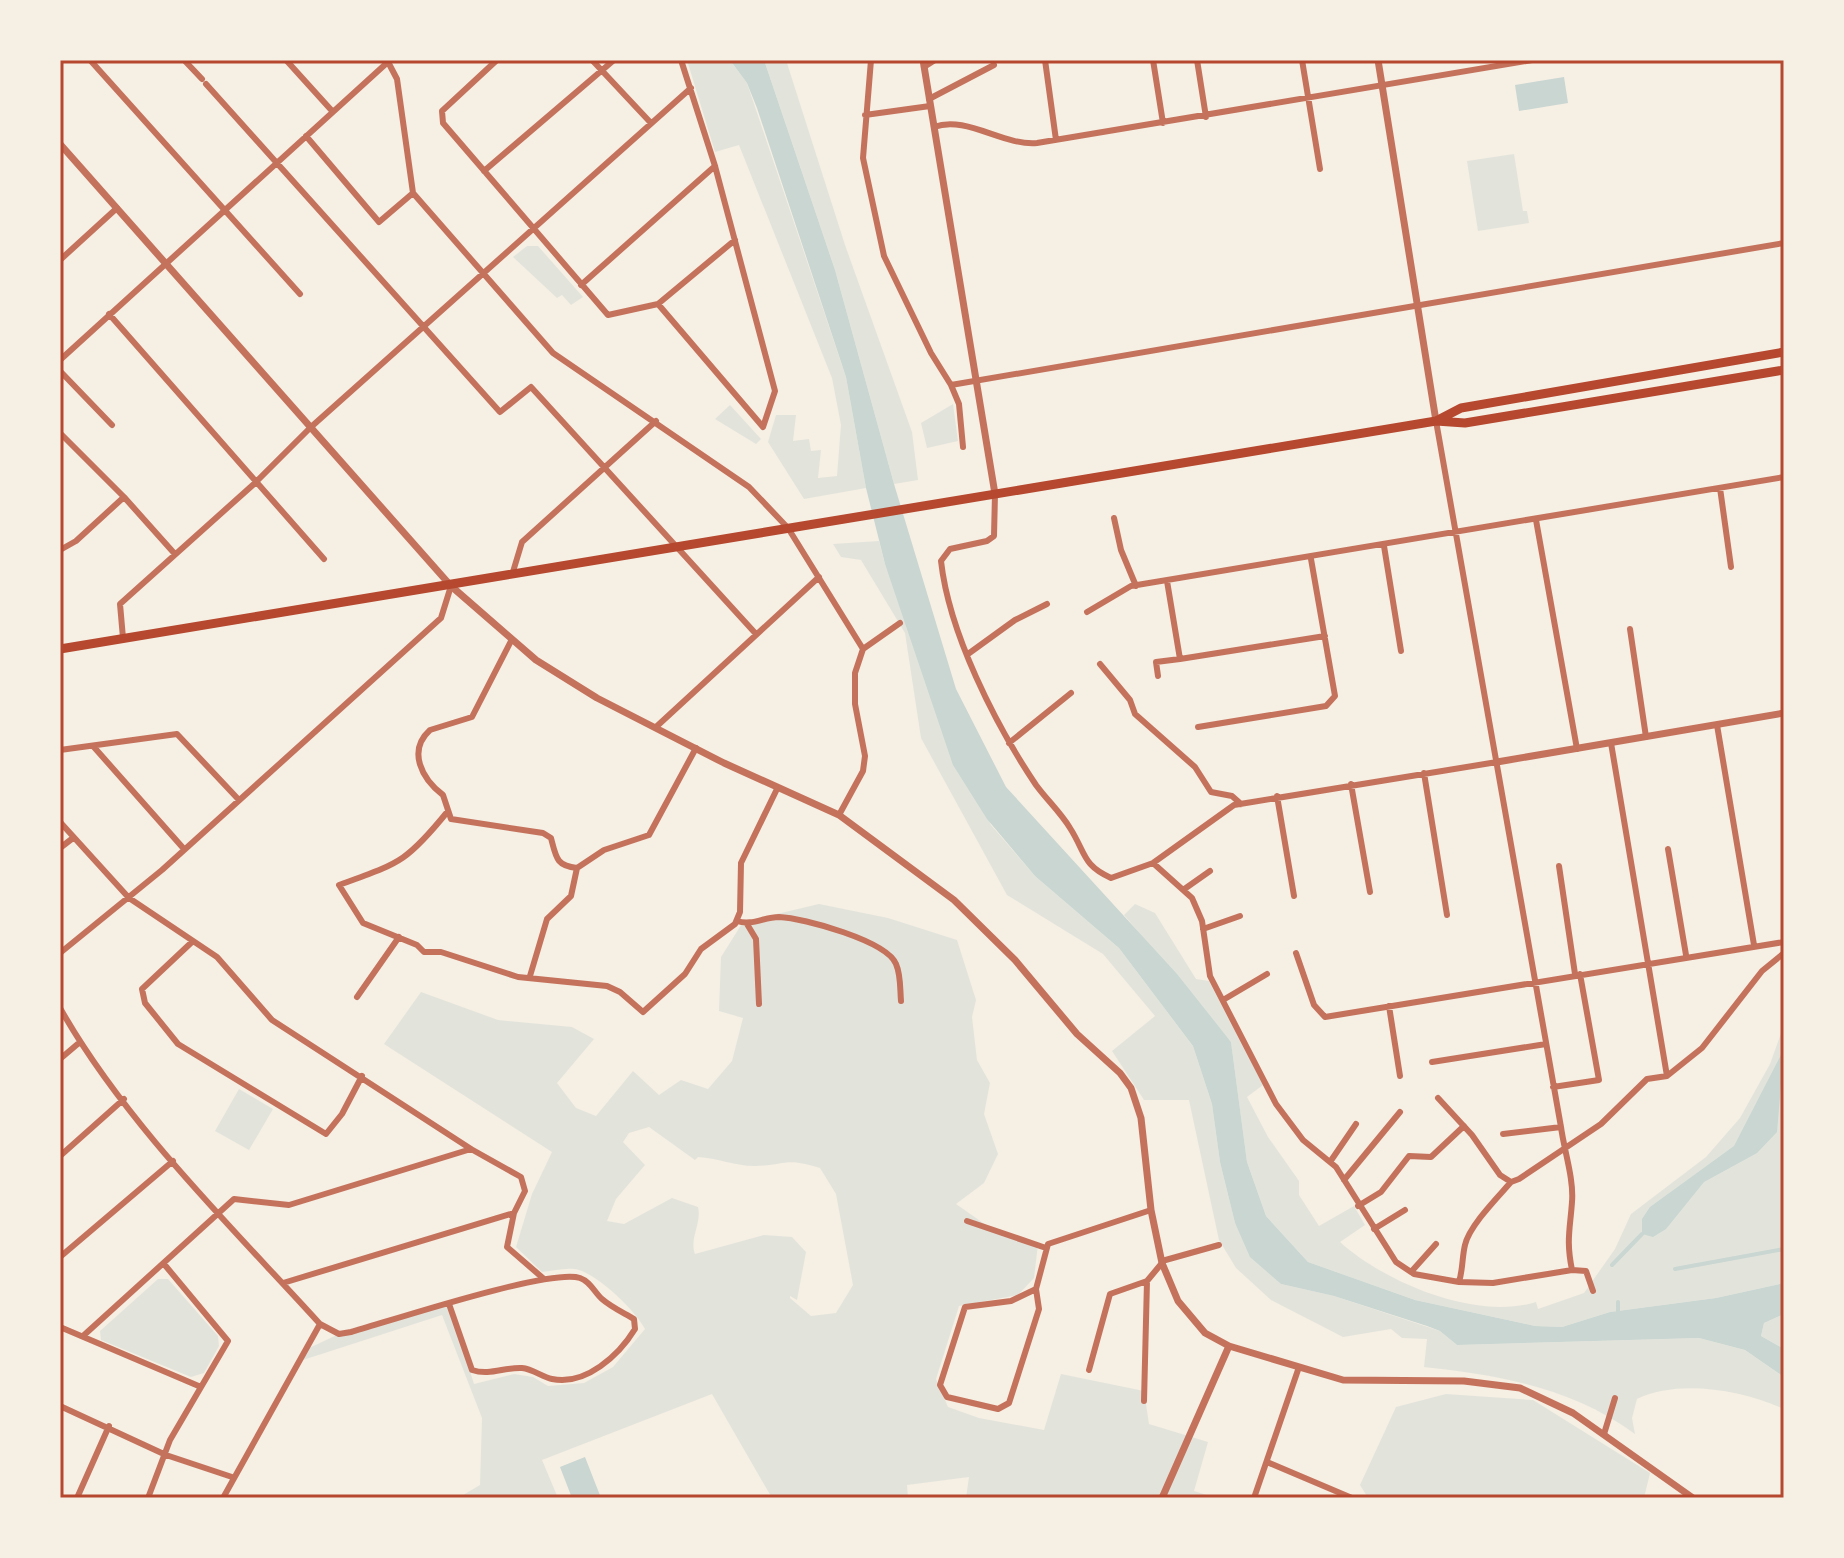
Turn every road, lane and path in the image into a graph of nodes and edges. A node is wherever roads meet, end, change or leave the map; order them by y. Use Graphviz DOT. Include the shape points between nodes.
graph roads {
  1 [pos="90,60"];
  2 [pos="184,60"];
  3 [pos="286,60"];
  4 [pos="388,60"];
  5 [pos="497,60"];
  6 [pos="592,60"];
  7 [pos="614,60"];
  8 [pos="681,60"];
  9 [pos="871,60"];
  10 [pos="935,60"];
  11 [pos="1045,60"];
  12 [pos="1153,60"];
  13 [pos="1197,60"];
  14 [pos="1302,60"];
  15 [pos="1378,60"];
  16 [pos="1459,60"];
  17 [pos="1532,60"];
  18 [pos="923,64"];
  19 [pos="994,65"];
  20 [pos="1461,70"];
  21 [pos="602,71"];
  22 [pos="1381,84"];
  23 [pos="691,88"];
  24 [pos="1308,98"];
  25 [pos="930,103"];
  26 [pos="333,112"];
  27 [pos="865,115"];
  28 [pos="1206,117"];
  29 [pos="650,122"];
  30 [pos="1163,123"];
  31 [pos="934,127"];
  32 [pos="306,136"];
  33 [pos="1056,140"];
  34 [pos="60,144"];
  35 [pos="278,162"];
  36 [pos="715,166"];
  37 [pos="1320,169"];
  38 [pos="484,171"];
  39 [pos="413,193"];
  40 [pos="117,208"];
  41 [pos="224,211"];
  42 [pos="533,227"];
  43 [pos="735,240"];
  44 [pos="1784,243"];
  45 [pos="60,260"];
  46 [pos="166,264"];
  47 [pos="483,272"];
  48 [pos="581,285"];
  49 [pos="300,294"];
  50 [pos="658,304"];
  51 [pos="1418,305"];
  52 [pos="109,314"];
  53 [pos="422,327"];
  54 [pos="1784,352"];
  55 [pos="60,360"];
  56 [pos="1717,363"];
  57 [pos="1784,370"];
  58 [pos="60,371"];
  59 [pos="977,380"];
  60 [pos="1720,381"];
  61 [pos="951,385"];
  62 [pos="656,421"];
  63 [pos="1436,421"];
  64 [pos="112,425"];
  65 [pos="311,427"];
  66 [pos="60,433"];
  67 [pos="963,447"];
  68 [pos="605,468"];
  69 [pos="1784,477"];
  70 [pos="255,483"];
  71 [pos="1720,488"];
  72 [pos="995,494"];
  73 [pos="124,497"];
  74 [pos="1114,518"];
  75 [pos="1536,520"];
  76 [pos="788,528"];
  77 [pos="1454,533"];
  78 [pos="60,541"];
  79 [pos="677,546"];
  80 [pos="1384,546"];
  81 [pos="63,549"];
  82 [pos="174,553"];
  83 [pos="324,559"];
  84 [pos="1311,559"];
  85 [pos="1731,567"];
  86 [pos="512,575"];
  87 [pos="819,577"];
  88 [pos="1167,581"];
  89 [pos="451,586"];
  90 [pos="1136,586"];
  91 [pos="1047,604"];
  92 [pos="1087,612"];
  93 [pos="900,623"];
  94 [pos="1630,629"];
  95 [pos="756,634"];
  96 [pos="1325,636"];
  97 [pos="123,638"];
  98 [pos="511,641"];
  99 [pos="60,649"];
  100 [pos="863,649"];
  101 [pos="1401,651"];
  102 [pos="968,654"];
  103 [pos="1180,659"];
  104 [pos="1100,664"];
  105 [pos="1158,676"];
  106 [pos="1071,693"];
  107 [pos="1784,713"];
  108 [pos="1717,725"];
  109 [pos="656,727"];
  110 [pos="1198,727"];
  111 [pos="1646,737"];
  112 [pos="1009,743"];
  113 [pos="1611,743"];
  114 [pos="93,746"];
  115 [pos="696,748"];
  116 [pos="1577,749"];
  117 [pos="60,750"];
  118 [pos="1497,762"];
  119 [pos="1424,773"];
  120 [pos="1351,784"];
  121 [pos="777,789"];
  122 [pos="1277,796"];
  123 [pos="239,800"];
  124 [pos="1241,804"];
  125 [pos="448,811"];
  126 [pos="839,815"];
  127 [pos="60,822"];
  128 [pos="73,838"];
  129 [pos="60,848"];
  130 [pos="184,849"];
  131 [pos="1668,849"];
  132 [pos="1153,863"];
  133 [pos="1559,866"];
  134 [pos="577,868"];
  135 [pos="1210,871"];
  136 [pos="1183,890"];
  137 [pos="1370,892"];
  138 [pos="1294,896"];
  139 [pos="129,898"];
  140 [pos="1447,915"];
  141 [pos="1240,916"];
  142 [pos="737,921"];
  143 [pos="747,924"];
  144 [pos="1203,929"];
  145 [pos="399,937"];
  146 [pos="193,941"];
  147 [pos="1784,942"];
  148 [pos="1754,945"];
  149 [pos="60,953"];
  150 [pos="1296,953"];
  151 [pos="1784,953"];
  152 [pos="1686,955"];
  153 [pos="1648,963"];
  154 [pos="1267,974"];
  155 [pos="1577,974"];
  156 [pos="530,976"];
  157 [pos="1535,981"];
  158 [pos="357,997"];
  159 [pos="1223,1000"];
  160 [pos="901,1001"];
  161 [pos="759,1004"];
  162 [pos="1389,1006"];
  163 [pos="60,1008"];
  164 [pos="80,1042"];
  165 [pos="1546,1044"];
  166 [pos="60,1059"];
  167 [pos="1432,1062"];
  168 [pos="362,1076"];
  169 [pos="1400,1076"];
  170 [pos="1667,1076"];
  171 [pos="1553,1087"];
  172 [pos="1438,1098"];
  173 [pos="124,1099"];
  174 [pos="1400,1112"];
  175 [pos="1356,1124"];
  176 [pos="1464,1126"];
  177 [pos="1561,1127"];
  178 [pos="1503,1134"];
  179 [pos="471,1149"];
  180 [pos="1564,1150"];
  181 [pos="60,1156"];
  182 [pos="173,1161"];
  183 [pos="1330,1162"];
  184 [pos="1344,1180"];
  185 [pos="1511,1182"];
  186 [pos="1358,1206"];
  187 [pos="1151,1210"];
  188 [pos="1405,1210"];
  189 [pos="221,1213"];
  190 [pos="514,1213"];
  191 [pos="967,1221"];
  192 [pos="1374,1229"];
  193 [pos="1436,1244"];
  194 [pos="1219,1245"];
  195 [pos="1046,1248"];
  196 [pos="60,1257"];
  197 [pos="1162,1262"];
  198 [pos="164,1264"];
  199 [pos="1572,1270"];
  200 [pos="1411,1272"];
  201 [pos="544,1279"];
  202 [pos="1147,1281"];
  203 [pos="1459,1282"];
  204 [pos="283,1283"];
  205 [pos="1036,1289"];
  206 [pos="1593,1291"];
  207 [pos="449,1304"];
  208 [pos="320,1324"];
  209 [pos="60,1327"];
  210 [pos="83,1336"];
  211 [pos="1229,1346"];
  212 [pos="1299,1367"];
  213 [pos="1089,1370"];
  214 [pos="201,1387"];
  215 [pos="1615,1398"];
  216 [pos="1144,1401"];
  217 [pos="60,1406"];
  218 [pos="109,1426"];
  219 [pos="1604,1434"];
  220 [pos="166,1455"];
  221 [pos="1267,1462"];
  222 [pos="232,1477"];
  223 [pos="77,1498"];
  224 [pos="148,1498"];
  225 [pos="223,1498"];
  226 [pos="1162,1498"];
  227 [pos="1254,1498"];
  228 [pos="1352,1498"];
  229 [pos="1693,1498"];
  1 -- 41 [label="street"];
  2 -- 35 [label="street"];
  3 -- 26 [label="street"];
  4 -- 26 [label="street"];
  4 -- 39 [label="street" via="397,79"];
  5 -- 38 [label="street" via="442,111 443,123"];
  6 -- 21 [label="street"];
  7 -- 21 [label="street"];
  8 -- 23 [label="street"];
  9 -- 27 [label="street"];
  10 -- 18 [label="street"];
  11 -- 33 [label="street"];
  12 -- 30 [label="street"];
  13 -- 28 [label="street"];
  14 -- 24 [label="street"];
  15 -- 22 [label="street"];
  16 -- 20 [label="street"];
  17 -- 20 [label="street"];
  18 -- 25 [label="street"];
  19 -- 25 [label="street"];
  20 -- 22 [label="street"];
  21 -- 29 [label="street"];
  21 -- 38 [label="street"];
  22 -- 24 [label="street"];
  22 -- 51 [label="street"];
  23 -- 29 [label="street"];
  23 -- 36 [label="street"];
  24 -- 28 [label="street"];
  24 -- 37 [label="street"];
  25 -- 27 [label="street"];
  25 -- 31 [label="street"];
  26 -- 32 [label="street"];
  27 -- 61 [label="street" via="865,173 884,256"];
  28 -- 30 [label="street"];
  29 -- 42 [label="street"];
  30 -- 33 [label="street"];
  31 -- 33 [label="street" via="948,121 1011,142"];
  31 -- 59 [label="street"];
  32 -- 35 [label="street"];
  32 -- 39 [label="street" via="379,222"];
  34 -- 40 [label="street"];
  35 -- 41 [label="street"];
  35 -- 53 [label="street"];
  36 -- 43 [label="street"];
  36 -- 48 [label="street"];
  38 -- 42 [label="street"];
  39 -- 47 [label="street"];
  40 -- 45 [label="street"];
  40 -- 46 [label="street"];
  41 -- 46 [label="street"];
  41 -- 49 [label="street"];
  42 -- 47 [label="street"];
  42 -- 48 [label="street"];
  43 -- 50 [label="street"];
  43 -- 50 [label="street" via="775,391 763,427"];
  44 -- 51 [label="street"];
  46 -- 52 [label="street"];
  46 -- 65 [label="street"];
  47 -- 53 [label="street"];
  47 -- 62 [label="street" via="553,353"];
  48 -- 50 [label="street" via="608,315"];
  51 -- 59 [label="street"];
  51 -- 63 [label="street"];
  52 -- 55 [label="street"];
  52 -- 70 [label="street"];
  53 -- 65 [label="street"];
  53 -- 68 [label="street" via="500,412 531,387"];
  54 -- 56 [label="main road"];
  56 -- 60 [label="main road"];
  56 -- 63 [label="main road" via="1461,408"];
  57 -- 60 [label="main road"];
  58 -- 64 [label="street"];
  59 -- 61 [label="street"];
  59 -- 72 [label="street"];
  60 -- 63 [label="main road" via="1465,423"];
  61 -- 67 [label="street" via="959,404"];
  62 -- 68 [label="street"];
  62 -- 76 [label="street" via="749,487"];
  63 -- 72 [label="main road"];
  63 -- 77 [label="street"];
  65 -- 70 [label="street"];
  65 -- 89 [label="street"];
  66 -- 73 [label="street"];
  68 -- 79 [label="street"];
  68 -- 86 [label="street" via="522,542"];
  69 -- 71 [label="street"];
  70 -- 82 [label="street"];
  70 -- 83 [label="street"];
  71 -- 75 [label="street"];
  71 -- 85 [label="street"];
  72 -- 76 [label="main road"];
  72 -- 102 [label="street" via="994,536 950,549 941,561 947,600"];
  73 -- 81 [label="street"];
  73 -- 82 [label="street"];
  74 -- 90 [label="street"];
  75 -- 77 [label="street"];
  75 -- 116 [label="street"];
  76 -- 79 [label="main road"];
  76 -- 87 [label="street"];
  77 -- 80 [label="street"];
  77 -- 118 [label="street"];
  78 -- 81 [label="street"];
  79 -- 86 [label="main road"];
  79 -- 95 [label="street"];
  80 -- 84 [label="street"];
  80 -- 101 [label="street"];
  82 -- 97 [label="street" via="120,604"];
  84 -- 88 [label="street"];
  84 -- 96 [label="street"];
  86 -- 89 [label="main road"];
  87 -- 95 [label="street"];
  87 -- 100 [label="street"];
  88 -- 90 [label="street"];
  88 -- 103 [label="street"];
  89 -- 97 [label="main road"];
  89 -- 98 [label="street"];
  89 -- 123 [label="street" via="441,618"];
  90 -- 92 [label="street"];
  91 -- 102 [label="street"];
  93 -- 100 [label="street"];
  94 -- 111 [label="street"];
  95 -- 109 [label="street"];
  96 -- 103 [label="street"];
  96 -- 110 [label="street" via="1335,696 1326,706"];
  97 -- 99 [label="main road"];
  98 -- 109 [label="street" via="597,698"];
  98 -- 125 [label="street" via="472,717 423,736 418,762 428,786 443,795"];
  100 -- 126 [label="street" via="855,673 863,771"];
  102 -- 112 [label="street"];
  103 -- 105 [label="street" via="1156,662"];
  104 -- 124 [label="street" via="1135,714 1195,767 1211,792 1232,796"];
  106 -- 112 [label="street"];
  107 -- 108 [label="street"];
  108 -- 111 [label="street"];
  108 -- 148 [label="street"];
  109 -- 115 [label="street"];
  111 -- 113 [label="street"];
  112 -- 132 [label="street" via="1070,828 1090,869 1111,878"];
  113 -- 116 [label="street"];
  113 -- 153 [label="street"];
  114 -- 117 [label="street"];
  114 -- 123 [label="street" via="177,734"];
  114 -- 130 [label="street"];
  115 -- 121 [label="street"];
  115 -- 134 [label="street" via="649,835 604,850"];
  116 -- 118 [label="street"];
  118 -- 119 [label="street"];
  118 -- 157 [label="street"];
  119 -- 120 [label="street"];
  119 -- 140 [label="street"];
  120 -- 122 [label="street"];
  120 -- 137 [label="street"];
  121 -- 126 [label="street"];
  121 -- 142 [label="street" via="741,863"];
  122 -- 124 [label="street"];
  122 -- 138 [label="street"];
  123 -- 130 [label="street"];
  124 -- 132 [label="street"];
  125 -- 134 [label="street" via="451,819 543,833 551,838 556,861"];
  125 -- 145 [label="street" via="399,863 339,885 363,923"];
  126 -- 187 [label="street" via="954,900 1015,960 1077,1034 1120,1073 1137,1100"];
  127 -- 128 [label="street"];
  128 -- 129 [label="street"];
  128 -- 139 [label="street"];
  130 -- 139 [label="street"];
  131 -- 152 [label="street"];
  132 -- 136 [label="street"];
  133 -- 155 [label="street"];
  134 -- 156 [label="street" via="571,896 547,919"];
  135 -- 136 [label="street"];
  136 -- 144 [label="street" via="1192,898"];
  139 -- 146 [label="street"];
  139 -- 149 [label="street"];
  141 -- 144 [label="street"];
  142 -- 143 [label="street"];
  142 -- 156 [label="street" via="701,949 685,974 643,1012 607,986"];
  143 -- 160 [label="street" via="776,917 803,921 836,928 882,948 897,965"];
  143 -- 161 [label="street" via="756,939"];
  144 -- 159 [label="street" via="1210,976"];
  145 -- 156 [label="street" via="430,954 441,952 518,977"];
  145 -- 158 [label="street"];
  146 -- 168 [label="street" via="217,957 272,1020"];
  146 -- 168 [label="street" via="142,989 145,1003 178,1044 326,1134"];
  147 -- 148 [label="street"];
  148 -- 152 [label="street"];
  150 -- 162 [label="street" via="1314,1005 1325,1017"];
  151 -- 170 [label="street" via="1762,971 1702,1048"];
  152 -- 153 [label="street"];
  153 -- 155 [label="street"];
  153 -- 170 [label="street"];
  154 -- 159 [label="street"];
  155 -- 157 [label="street"];
  155 -- 171 [label="street" via="1599,1080"];
  157 -- 162 [label="street"];
  157 -- 165 [label="street"];
  159 -- 183 [label="street" via="1276,1104 1303,1140"];
  162 -- 169 [label="street"];
  163 -- 164 [label="street"];
  164 -- 166 [label="street"];
  164 -- 173 [label="street"];
  165 -- 167 [label="street"];
  165 -- 171 [label="street"];
  168 -- 179 [label="street"];
  170 -- 180 [label="street" via="1647,1079 1601,1124"];
  171 -- 177 [label="street"];
  172 -- 176 [label="street"];
  173 -- 181 [label="street"];
  173 -- 182 [label="street"];
  174 -- 184 [label="street"];
  175 -- 183 [label="street"];
  176 -- 185 [label="street"];
  176 -- 186 [label="street" via="1431,1157 1409,1156 1381,1192"];
  177 -- 178 [label="street"];
  177 -- 180 [label="street"];
  179 -- 189 [label="street" via="289,1205 234,1199"];
  179 -- 190 [label="street" via="521,1177 525,1191"];
  180 -- 185 [label="street"];
  180 -- 199 [label="street" via="1572,1200 1567,1224"];
  182 -- 189 [label="street"];
  182 -- 196 [label="street"];
  183 -- 184 [label="street"];
  184 -- 186 [label="street"];
  185 -- 203 [label="street" via="1465,1244"];
  186 -- 192 [label="street"];
  187 -- 195 [label="street"];
  187 -- 197 [label="street"];
  188 -- 192 [label="street"];
  189 -- 198 [label="street"];
  189 -- 204 [label="street"];
  190 -- 201 [label="street" via="507,1247"];
  190 -- 204 [label="street"];
  191 -- 195 [label="street"];
  192 -- 200 [label="street" via="1396,1262"];
  193 -- 200 [label="street"];
  194 -- 197 [label="street"];
  195 -- 205 [label="street"];
  197 -- 202 [label="street"];
  197 -- 211 [label="street" via="1187,1316"];
  198 -- 210 [label="street"];
  198 -- 214 [label="street" via="228,1341"];
  199 -- 203 [label="street" via="1493,1283"];
  199 -- 206 [label="street" via="1586,1271"];
  200 -- 203 [label="street"];
  201 -- 207 [label="street"];
  201 -- 207 [label="street" via="576,1277 588,1282 603,1300 634,1319 627,1343 574,1378 552,1379 526,1368 483,1373 472,1370"];
  202 -- 213 [label="street" via="1110,1294"];
  202 -- 216 [label="street"];
  204 -- 208 [label="street"];
  205 -- 205 [label="street" via="1011,1301 965,1307 940,1385 947,1397 998,1409 1009,1403 1039,1309"];
  207 -- 208 [label="street" via="339,1334"];
  208 -- 222 [label="street"];
  209 -- 210 [label="street"];
  210 -- 214 [label="street"];
  211 -- 212 [label="street"];
  211 -- 226 [label="street"];
  212 -- 219 [label="street" via="1364,1382 1464,1381 1520,1388"];
  212 -- 221 [label="street"];
  214 -- 220 [label="street"];
  215 -- 219 [label="street"];
  217 -- 218 [label="street"];
  218 -- 220 [label="street"];
  218 -- 223 [label="street"];
  219 -- 229 [label="street"];
  220 -- 222 [label="street"];
  220 -- 224 [label="street"];
  221 -- 227 [label="street"];
  221 -- 228 [label="street"];
  222 -- 225 [label="street"];
}
